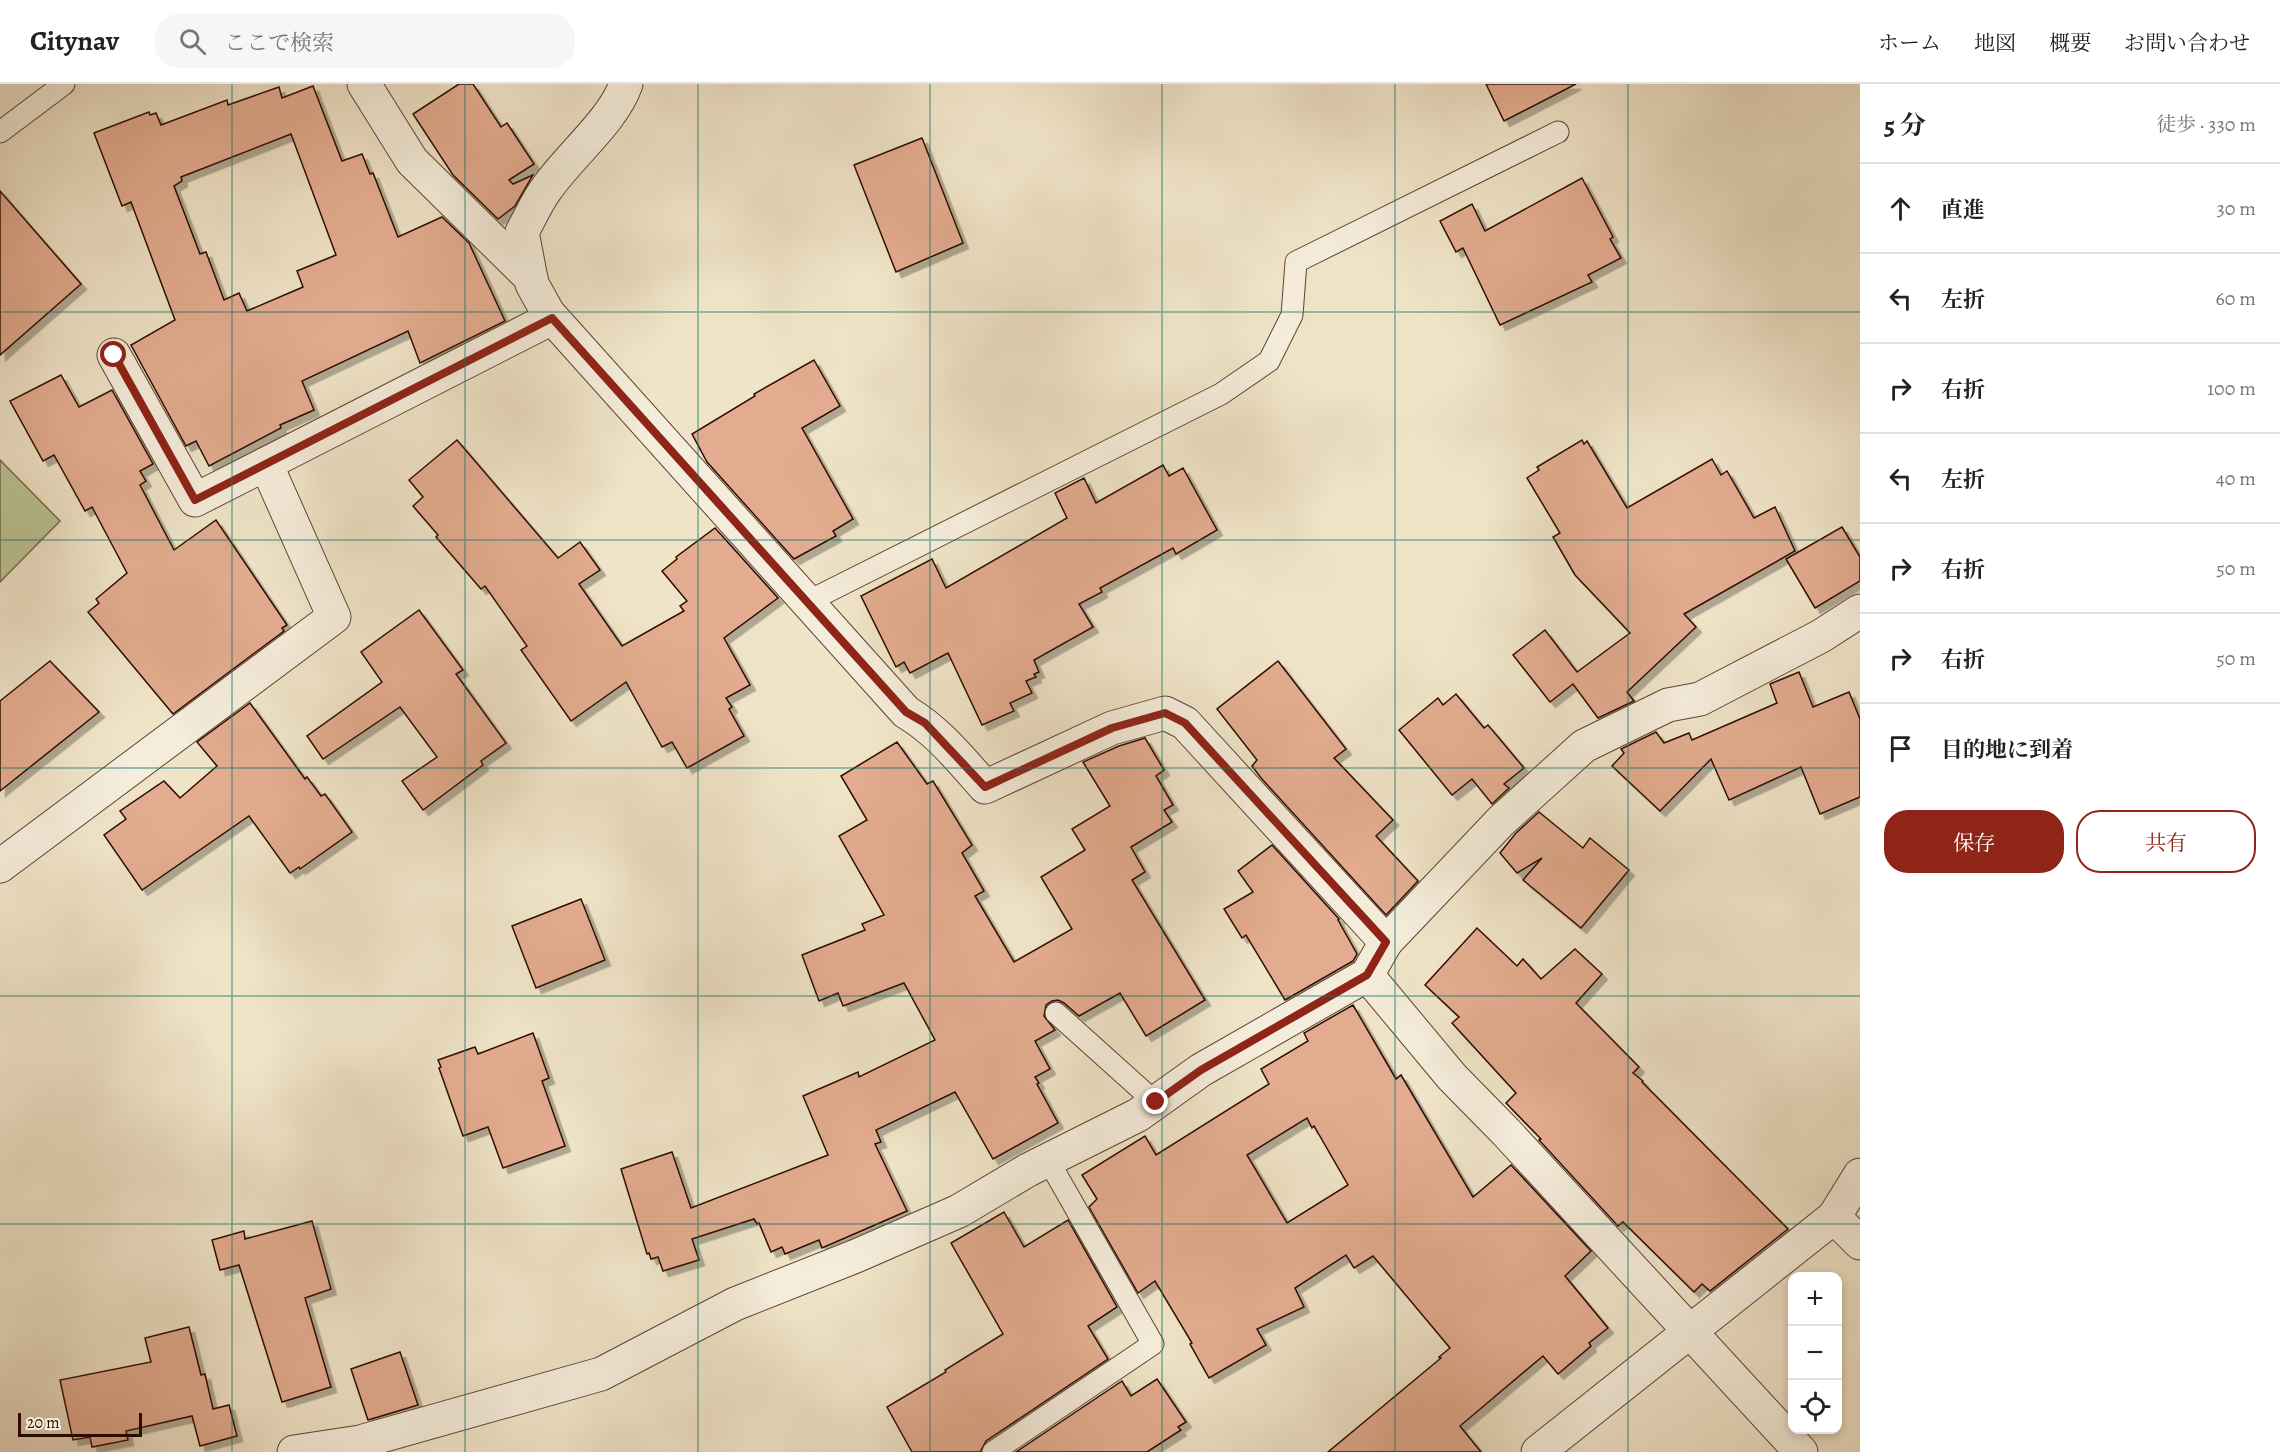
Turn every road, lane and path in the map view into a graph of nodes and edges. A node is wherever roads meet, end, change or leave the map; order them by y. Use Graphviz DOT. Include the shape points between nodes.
graph roads {
  1 [pos="64,84"];
  2 [pos="364,84"];
  3 [pos="626,84"];
  4 [pos="0,132"];
  5 [pos="1558,132"];
  6 [pos="531,278"];
  7 [pos="552,318"];
  8 [pos="114,355"];
  9 [pos="266,464"];
  10 [pos="807,602"];
  11 [pos="1860,611"];
  12 [pos="0,866"];
  13 [pos="1386,942"];
  14 [pos="1367,975"];
  15 [pos="1056,1013"];
  16 [pos="1156,1102"];
  17 [pos="1048,1160"];
  18 [pos="1860,1175"];
  19 [pos="1834,1217"];
  20 [pos="1860,1243"];
  21 [pos="1689,1330"];
  22 [pos="294,1452"];
  23 [pos="993,1452"];
  24 [pos="1538,1452"];
  25 [pos="1801,1452"];
  1 -- 4 [label="lane"];
  2 -- 6 [label="street" via="412,161"];
  3 -- 6 [label="street" via="600,124 547,188 522,232"];
  5 -- 10 [label="lane" via="1296,262 1292,315 1269,361 1221,394"];
  6 -- 7 [label="street"];
  7 -- 9 [label="street"];
  7 -- 10 [label="street"];
  8 -- 9 [label="street" via="195,500"];
  9 -- 12 [label="street" via="334,617"];
  10 -- 13 [label="street" via="906,712 925,723 985,787 1112,728 1165,713 1185,723"];
  11 -- 13 [label="street" via="1821,636 1700,699 1668,705 1584,746 1501,820"];
  13 -- 14 [label="street"];
  14 -- 16 [label="street" via="1201,1070"];
  14 -- 21 [label="street" via="1452,1077"];
  15 -- 16 [label="lane"];
  16 -- 17 [label="street"];
  17 -- 22 [label="street" via="959,1211 735,1304 601,1374 360,1442"];
  17 -- 23 [label="lane" via="1153,1344"];
  18 -- 19 [label="street"];
  19 -- 20 [label="street"];
  19 -- 21 [label="street"];
  21 -- 24 [label="street"];
  21 -- 25 [label="street"];
}
